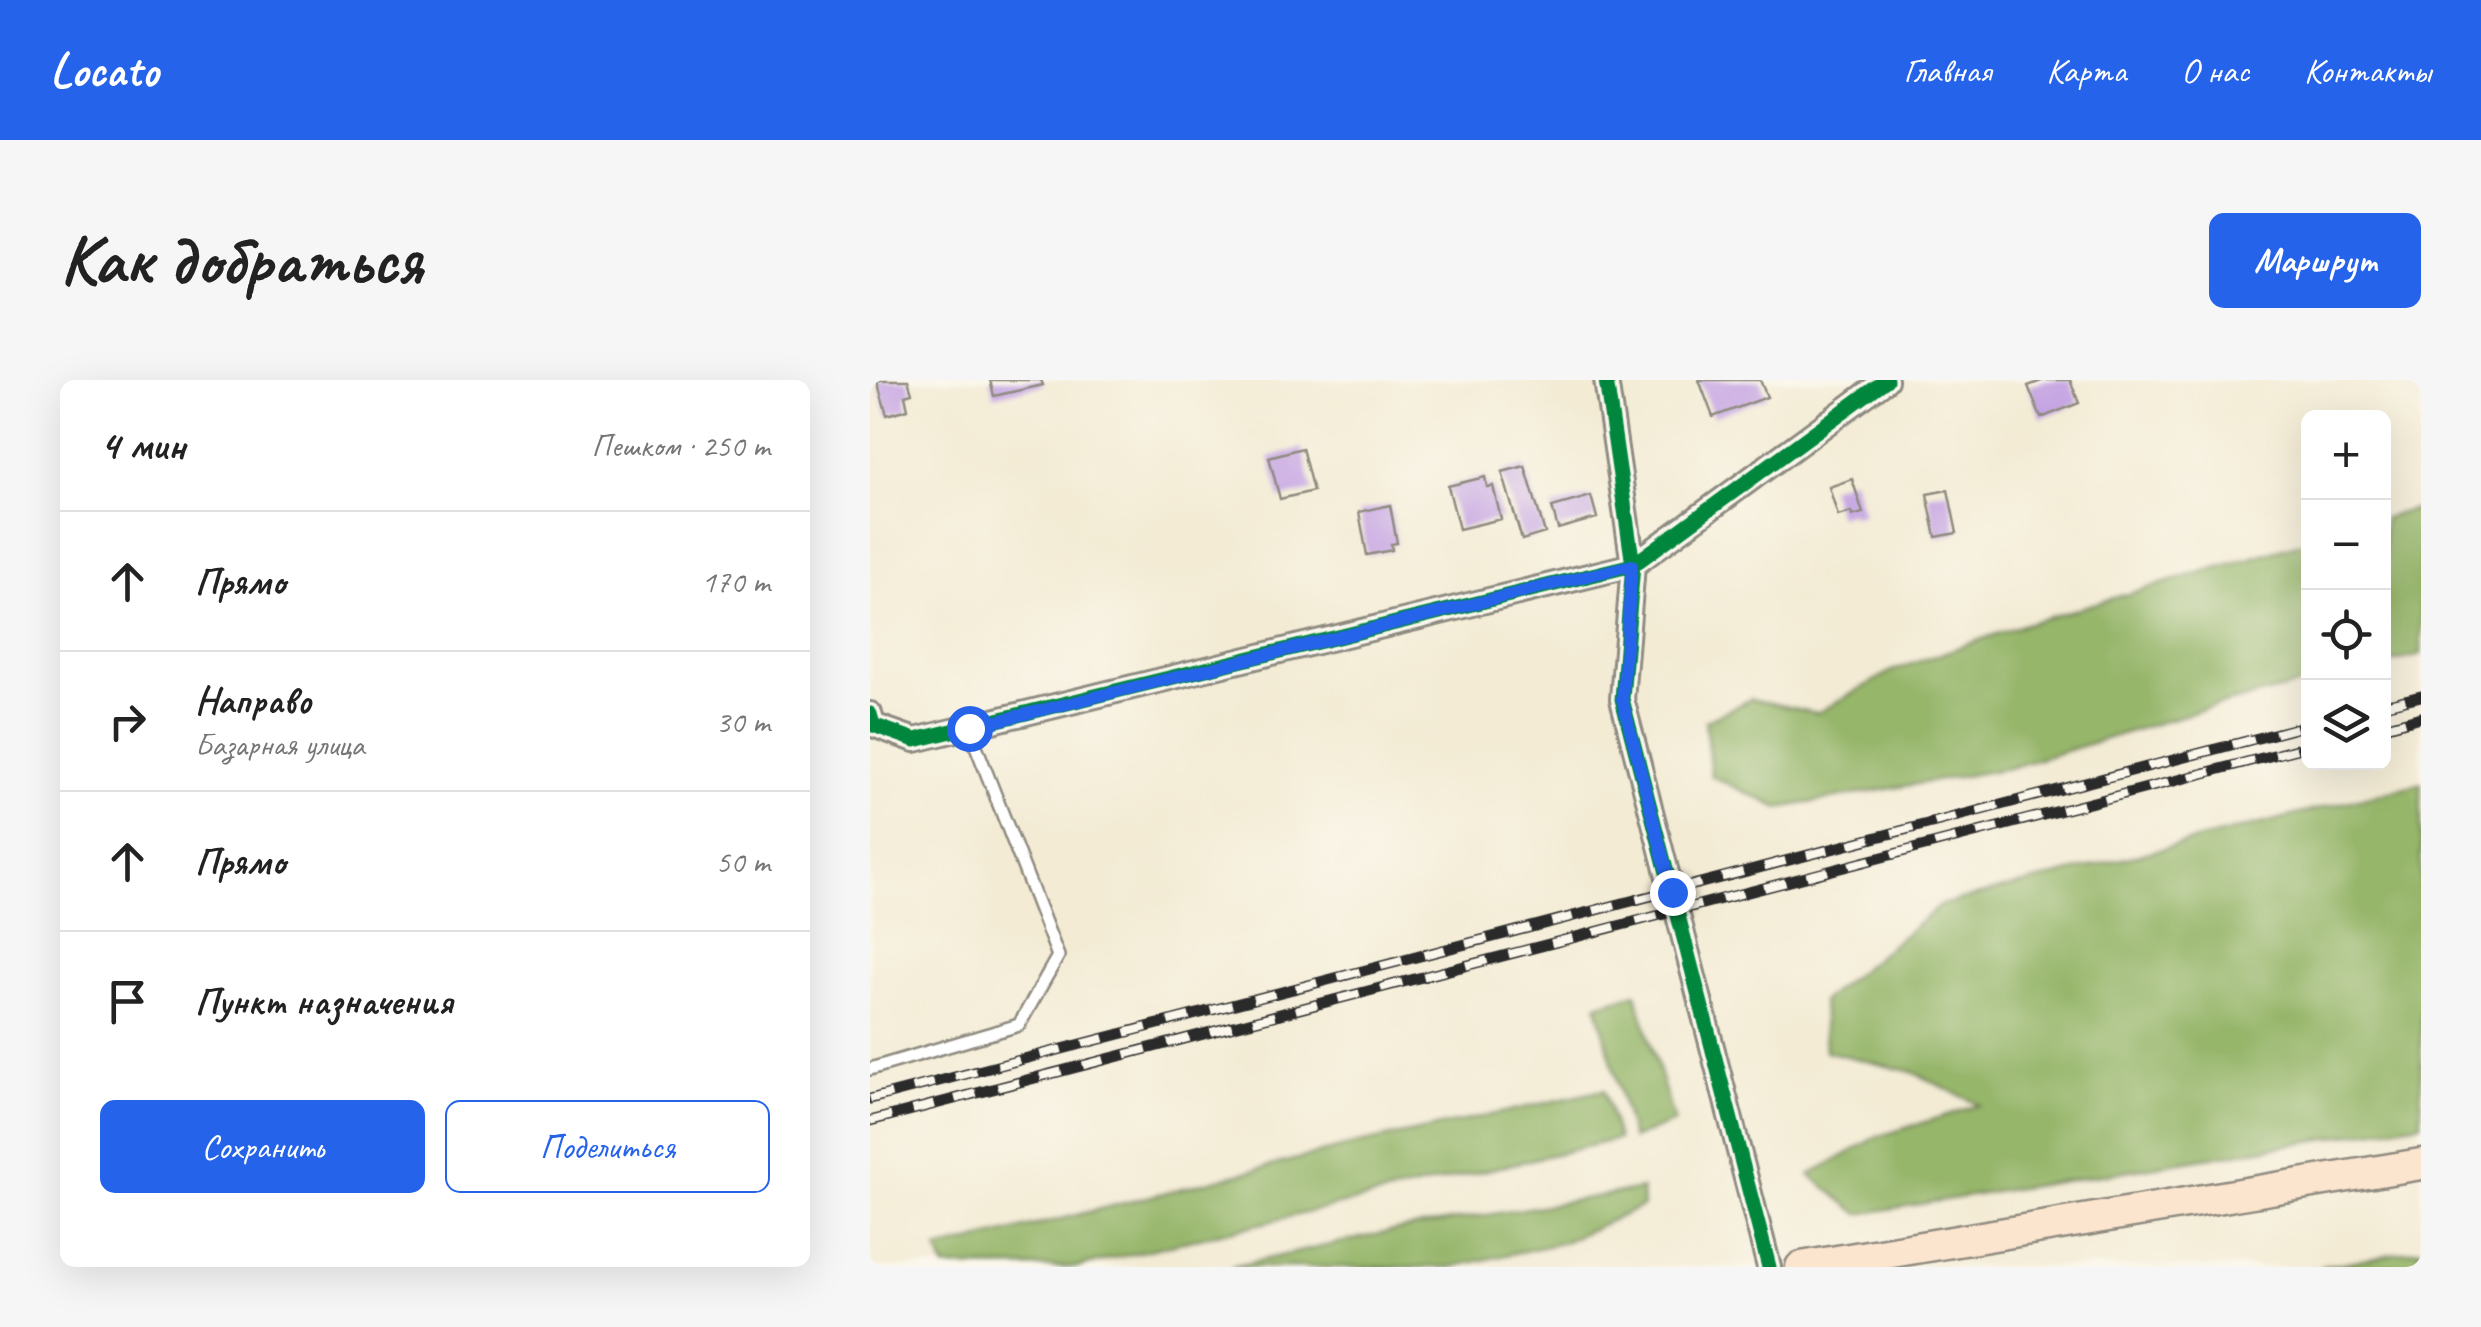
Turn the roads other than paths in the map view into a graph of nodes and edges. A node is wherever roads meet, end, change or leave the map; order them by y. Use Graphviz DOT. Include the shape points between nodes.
graph roads {
  1 [pos="1606,380"];
  2 [pos="1886,380"];
  3 [pos="1632,565"];
  4 [pos="870,714"];
  5 [pos="969,728"];
  6 [pos="870,1069"];
  7 [pos="2421,1164"];
  8 [pos="1768,1267"];
  9 [pos="1800,1267"];
  1 -- 3 [label="street"];
  2 -- 3 [label="street"];
  3 -- 5 [label="street"];
  3 -- 8 [label="street" via="1622,699"];
  4 -- 5 [label="street" via="874,725 914,740"];
  5 -- 6 [label="lane" via="1058,956 1019,1026"];
  7 -- 9 [label="main road"];
}
